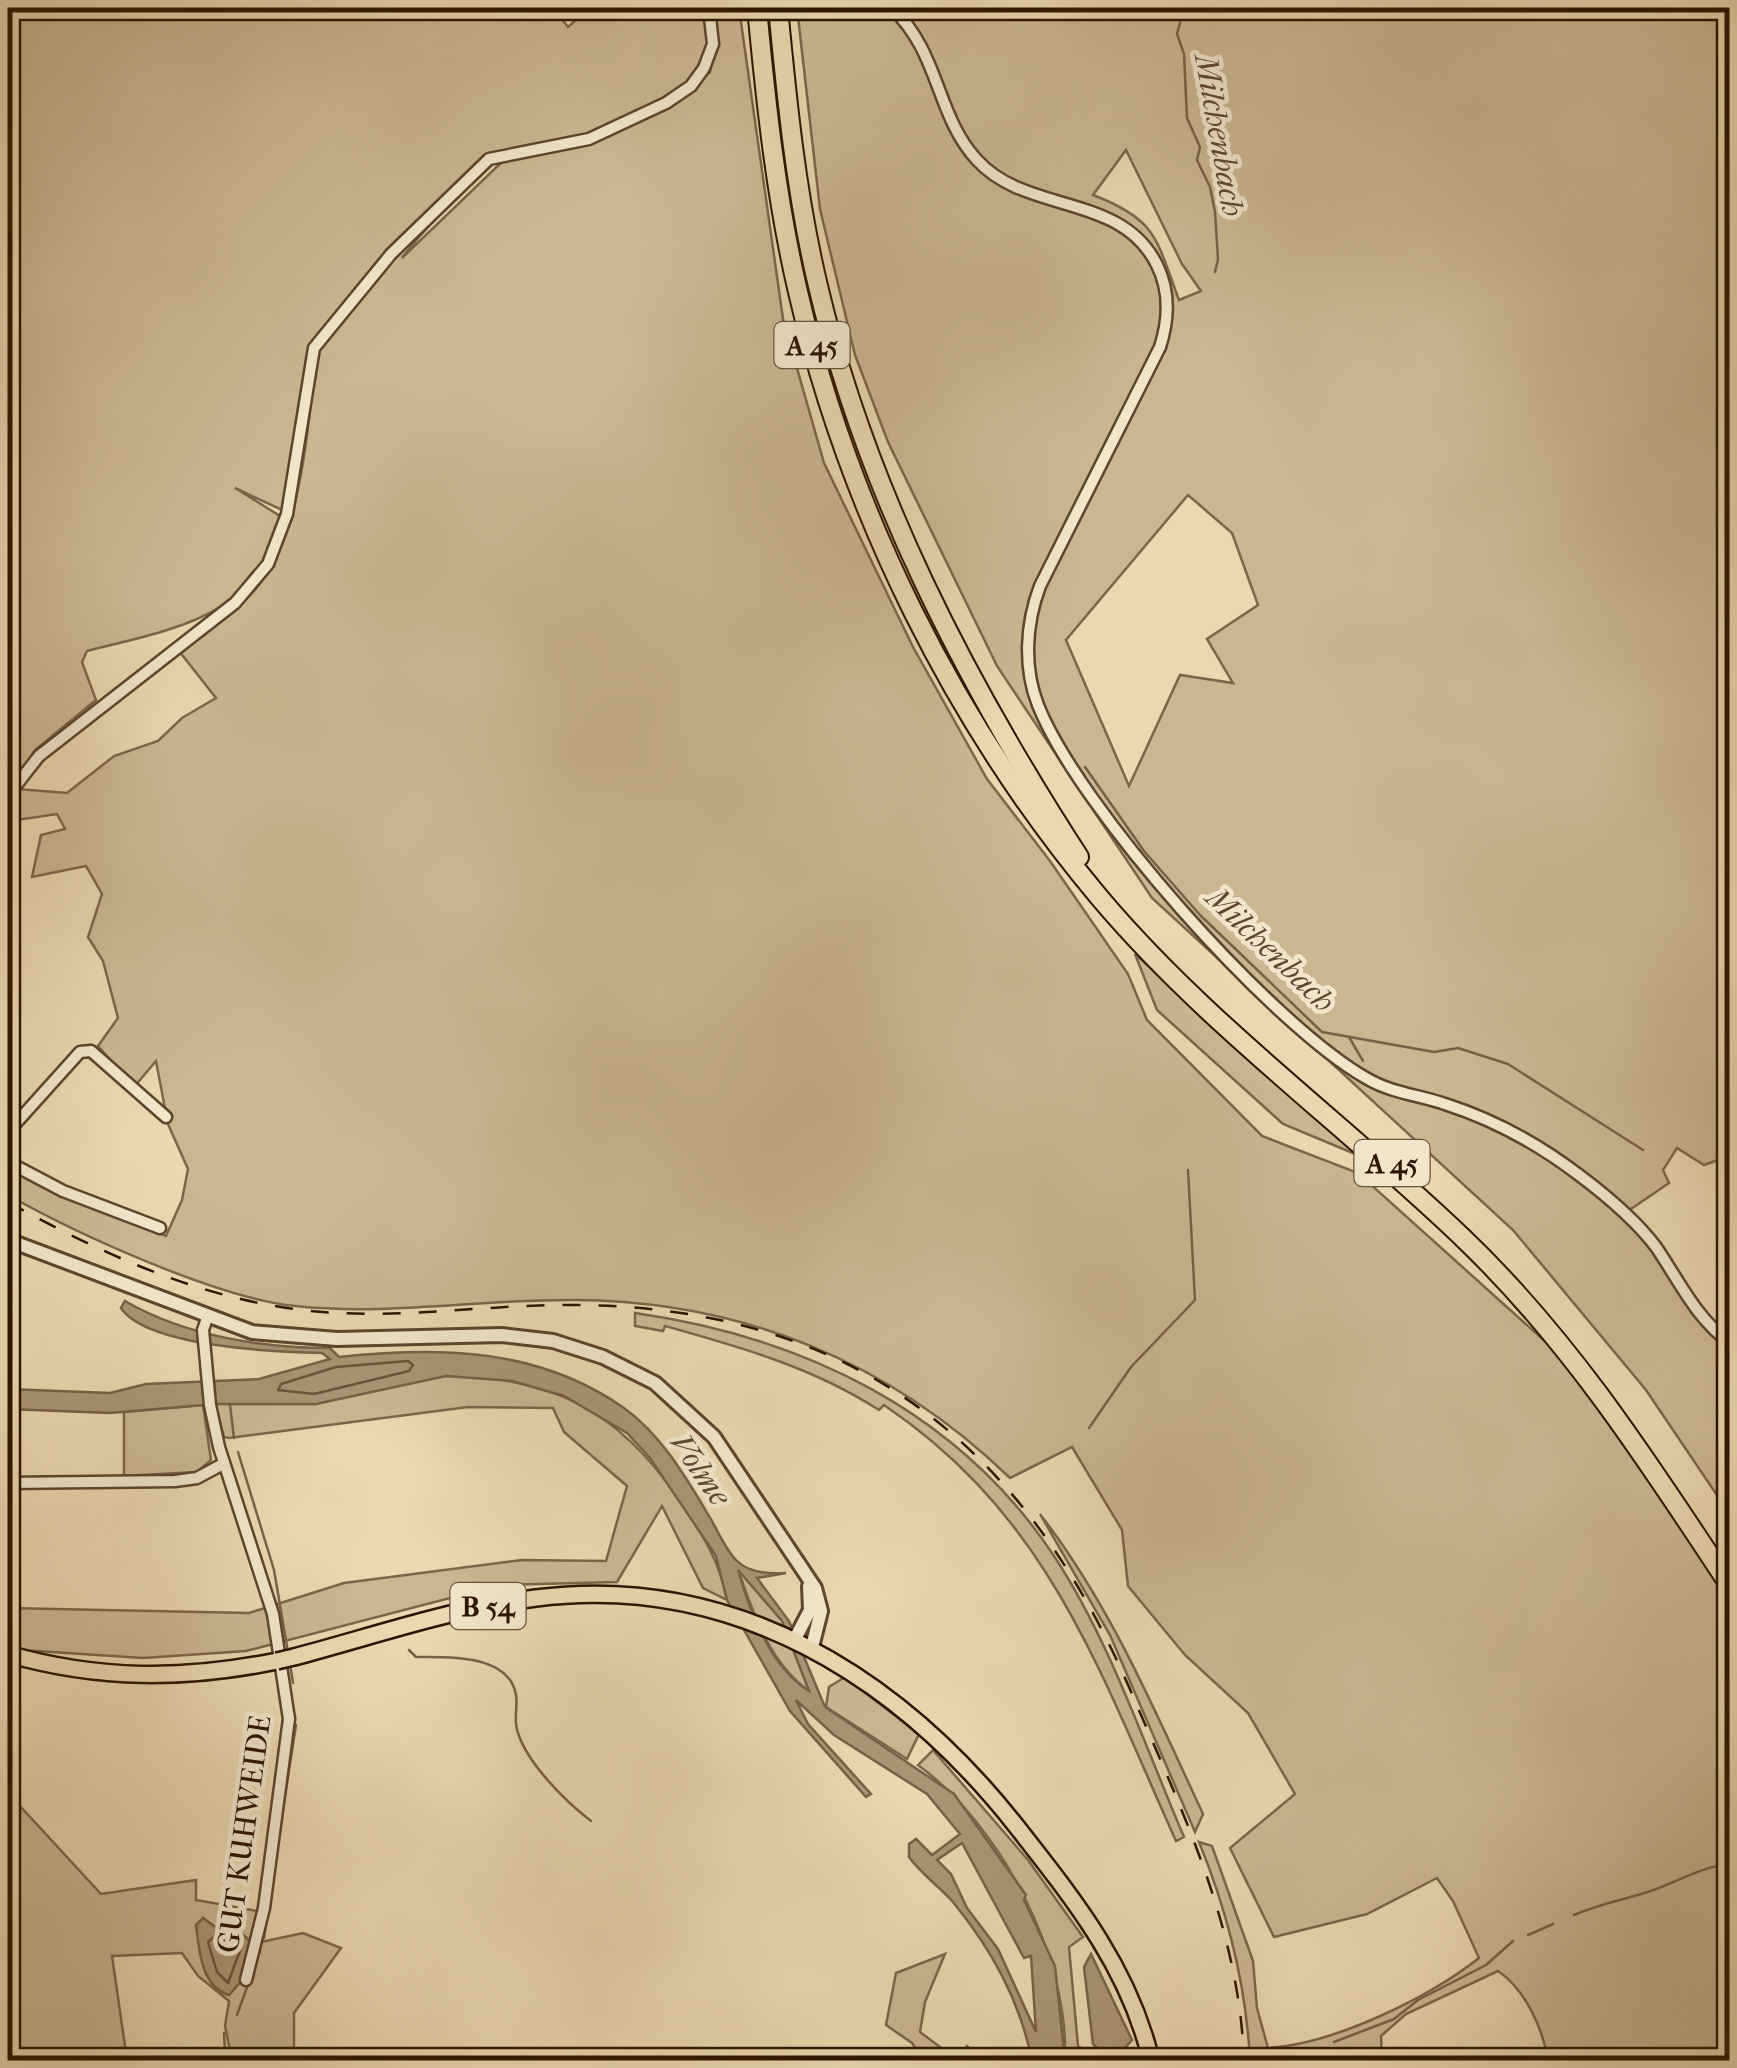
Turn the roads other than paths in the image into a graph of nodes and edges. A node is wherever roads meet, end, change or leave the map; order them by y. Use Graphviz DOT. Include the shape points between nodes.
graph roads {
  1 [pos="708,8"];
  2 [pos="757,8"];
  3 [pos="892,8"];
  4 [pos="779,9"];
  5 [pos="1005,750"];
  6 [pos="1024,782"];
  7 [pos="8,808"];
  8 [pos="166,1117"];
  9 [pos="8,1132"];
  10 [pos="8,1162"];
  11 [pos="160,1228"];
  12 [pos="8,1240"];
  13 [pos="205,1324"];
  14 [pos="1730,1342"];
  15 [pos="223,1464"];
  16 [pos="8,1483"];
  17 [pos="1730,1570"];
  18 [pos="807,1579"];
  19 [pos="1730,1586"];
  20 [pos="795,1639"];
  21 [pos="812,1647"];
  22 [pos="8,1654"];
  23 [pos="246,1980"];
  24 [pos="1151,2060"];
  1 -- 7 [label="street" via="713,44 691,86 589,139 489,159 391,254 314,348 287,514 268,564 235,603 39,756 14,788"];
  2 -- 5 [label="highway, A 45" via="783,220 826,396 901,586"];
  3 -- 14 [label="street" via="923,45 959,135 976,159 1012,186 1123,226 1146,246 1164,283 1168,309 1160,347 1030,618 1037,702 1075,770 1194,922 1286,1014 1367,1079 1496,1122 1576,1172 1641,1230 1698,1314"];
  4 -- 5 [label="highway, A 45" via="803,217 848,396 883,493"];
  5 -- 6 [label="highway, A 45"];
  6 -- 17 [label="highway, A 45" via="1097,882 1174,968 1468,1230 1554,1320 1622,1407"];
  6 -- 19 [label="highway, A 45" via="1101,899 1168,973 1460,1236 1552,1331 1615,1411"];
  8 -- 9 [label="street" via="91,1051 80,1052"];
  10 -- 11 [label="street" via="63,1192"];
  12 -- 13 [label="street"];
  13 -- 15 [label="street, GUT KUHWEIDE" via="210,1406"];
  13 -- 18 [label="street" via="295,1338 502,1334 553,1340 603,1357 655,1384 714,1437"];
  15 -- 16 [label="street" via="176,1482"];
  15 -- 23 [label="street, GUT KUHWEIDE" via="273,1614 289,1718 264,1908"];
  18 -- 20 [label="street" via="812,1600"];
  18 -- 21 [label="street" via="821,1611"];
  20 -- 21 [label="main road, B 54"];
  20 -- 22 [label="main road, B 54, bridge" via="654,1599 551,1596 474,1608 277,1661 164,1677 58,1668"];
  21 -- 24 [label="main road, B 54" via="921,1722 1004,1810 1118,1966"];
}
